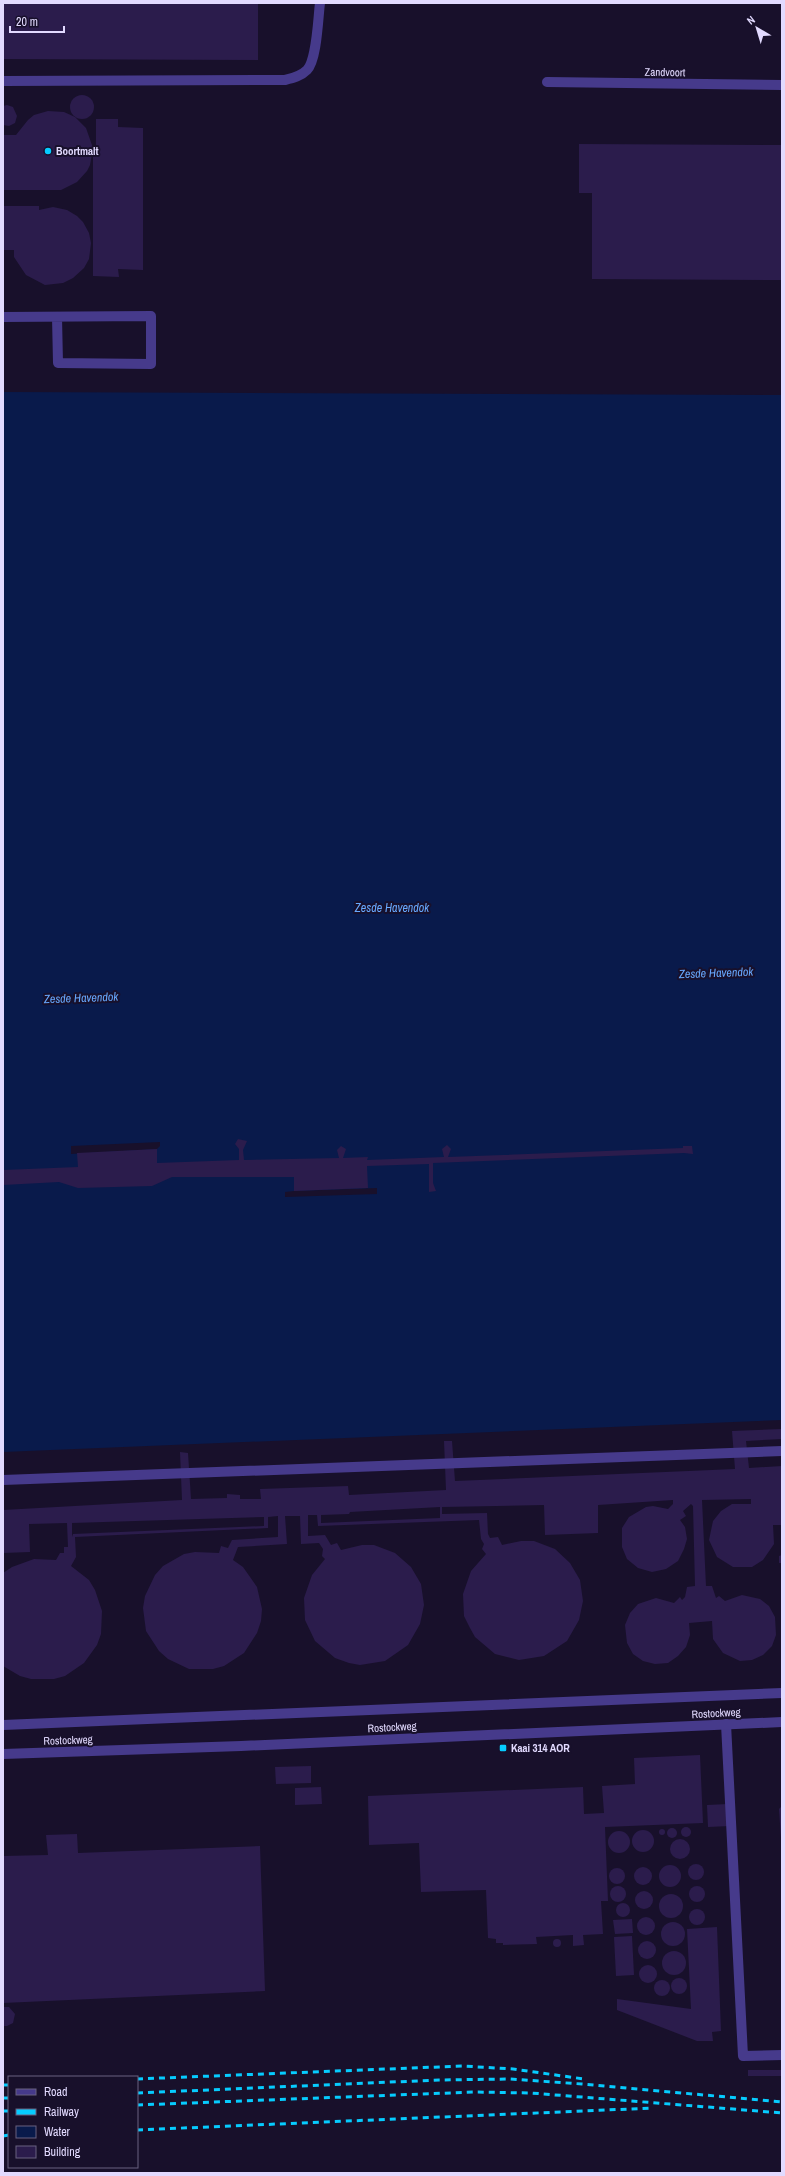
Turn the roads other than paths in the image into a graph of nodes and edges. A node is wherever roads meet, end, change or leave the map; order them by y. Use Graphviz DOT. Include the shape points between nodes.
graph roads {
  1 [pos="320,3"];
  2 [pos="3,81"];
  3 [pos="547,82"];
  4 [pos="782,85"];
  5 [pos="3,317"];
  6 [pos="57,317"];
  7 [pos="782,1451"];
  8 [pos="3,1480"];
  9 [pos="782,1693"];
  10 [pos="782,1722"];
  11 [pos="726,1724"];
  12 [pos="3,1725"];
  13 [pos="3,1754"];
  14 [pos="782,2055"];
  1 -- 2 [label="street" via="309,69 298,77 285,80"];
  3 -- 4 [label="street, Zandvoort"];
  5 -- 6 [label="street"];
  6 -- 6 [label="street" via="58,363 151,364 152,316"];
  7 -- 8 [label="street"];
  9 -- 12 [label="street"];
  10 -- 11 [label="street, Rostockweg"];
  11 -- 13 [label="street, Rostockweg" via="249,1746"];
  11 -- 14 [label="street" via="743,2056"];
}
